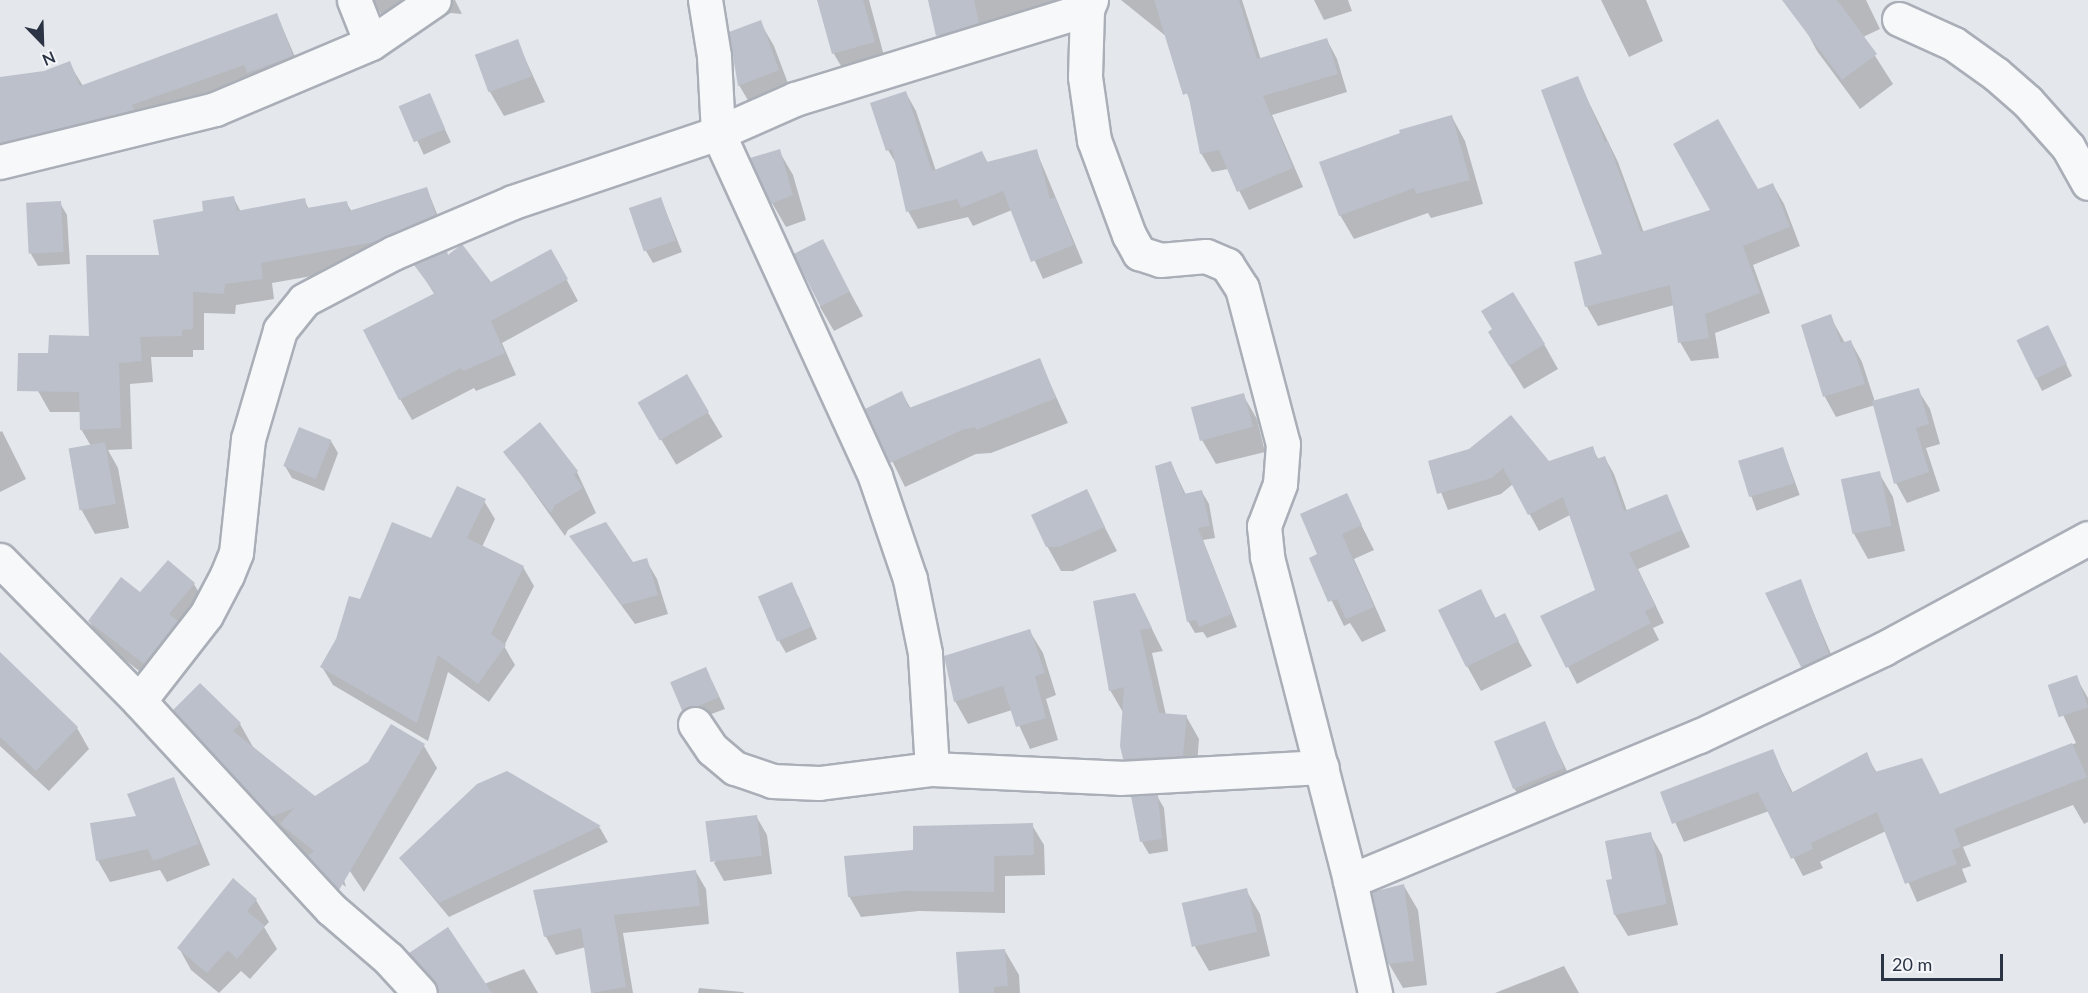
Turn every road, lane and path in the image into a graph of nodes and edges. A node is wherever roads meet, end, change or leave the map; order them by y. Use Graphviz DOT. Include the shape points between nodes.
graph roads {
  1 [pos="354,0"];
  2 [pos="434,0"];
  3 [pos="705,0"];
  4 [pos="1089,5"];
  5 [pos="1899,19"];
  6 [pos="371,43"];
  7 [pos="718,133"];
  8 [pos="0,162"];
  9 [pos="2088,183"];
  10 [pos="2088,538"];
  11 [pos="0,560"];
  12 [pos="139,701"];
  13 [pos="695,724"];
  14 [pos="1322,767"];
  15 [pos="932,769"];
  16 [pos="1350,881"];
  17 [pos="420,993"];
  18 [pos="1375,993"];
  1 -- 6 [label="street"];
  2 -- 6 [label="street"];
  3 -- 7 [label="street" via="714,56"];
  4 -- 7 [label="street" via="795,99"];
  4 -- 14 [label="street" via="1085,76 1094,140 1129,235 1139,253 1160,260 1206,256 1227,265 1242,288 1283,444 1280,484 1264,526 1267,557"];
  5 -- 9 [label="street" via="1954,44 1996,74 2027,101 2068,147"];
  6 -- 8 [label="street" via="215,109"];
  7 -- 12 [label="street" via="566,183 447,228 335,281 304,300 280,330 248,439 237,544 227,575 206,615"];
  7 -- 15 [label="street" via="875,476 893,527 910,579 925,653"];
  10 -- 16 [label="street" via="1883,649 1699,736"];
  11 -- 12 [label="street"];
  12 -- 17 [label="street" via="331,909 388,958"];
  13 -- 15 [label="street" via="712,749 735,768 772,780 819,783"];
  14 -- 15 [label="street" via="1120,778"];
  14 -- 16 [label="street"];
  16 -- 18 [label="street"];
}
